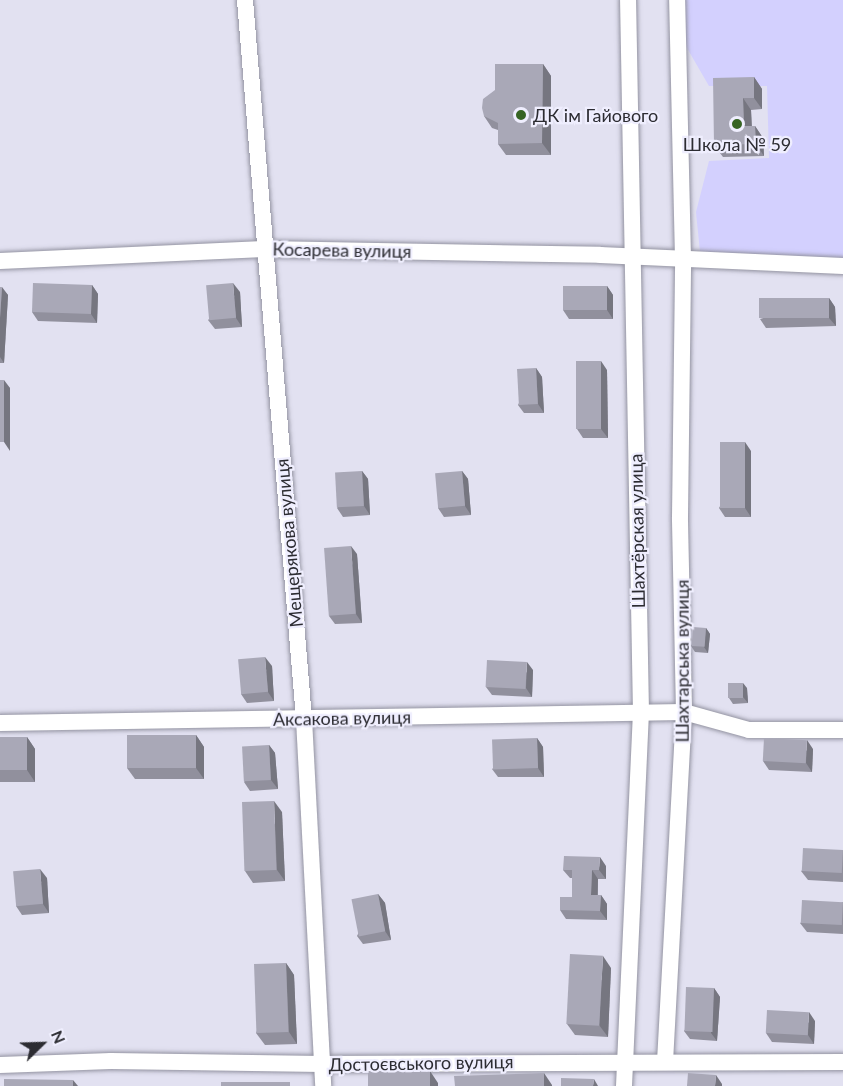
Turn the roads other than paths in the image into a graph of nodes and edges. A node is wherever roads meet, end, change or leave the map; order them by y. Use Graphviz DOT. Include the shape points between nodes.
graph roads {
  1 [pos="245,0"];
  2 [pos="628,0"];
  3 [pos="677,0"];
  4 [pos="264,249"];
  5 [pos="631,256"];
  6 [pos="683,258"];
  7 [pos="0,261"];
  8 [pos="843,266"];
  9 [pos="684,712"];
  10 [pos="641,713"];
  11 [pos="304,719"];
  12 [pos="0,723"];
  13 [pos="843,730"];
  14 [pos="625,1061"];
  15 [pos="665,1062"];
  16 [pos="843,1062"];
  17 [pos="322,1064"];
  18 [pos="0,1065"];
  19 [pos="324,1086"];
  20 [pos="624,1086"];
  1 -- 4 [label="street, Мещерякова вулиця"];
  2 -- 5 [label="street, Шахтёрская улица"];
  3 -- 6 [label="street, Шахтарська вулиця"];
  4 -- 5 [label="street, Косарева вулиця"];
  4 -- 7 [label="street, Косарева вулиця"];
  4 -- 11 [label="street, Мещерякова вулиця"];
  5 -- 6 [label="street, Косарева вулиця"];
  5 -- 10 [label="street, Шахтёрская улица"];
  6 -- 8 [label="street, Косарева вулиця"];
  6 -- 9 [label="street, Шахтарська вулиця" via="680,517"];
  9 -- 10 [label="street, Аксакова вулиця"];
  9 -- 13 [label="street, Аксакова вулиця" via="749,730"];
  9 -- 15 [label="street, Шахтарська вулиця"];
  10 -- 11 [label="street, Аксакова вулиця"];
  10 -- 14 [label="street, Шахтёрская улица"];
  11 -- 12 [label="street, Аксакова вулиця"];
  11 -- 17 [label="street, Мещерякова вулиця"];
  14 -- 15 [label="street, Достоєвського вулиця"];
  14 -- 17 [label="street, Достоєвського вулиця"];
  14 -- 20 [label="street, Шахтёрская улица"];
  15 -- 16 [label="street, Достоєвського вулиця"];
  17 -- 18 [label="street, Достоєвського вулиця" via="111,1061"];
  17 -- 19 [label="street, Мещерякова вулиця"];
}
